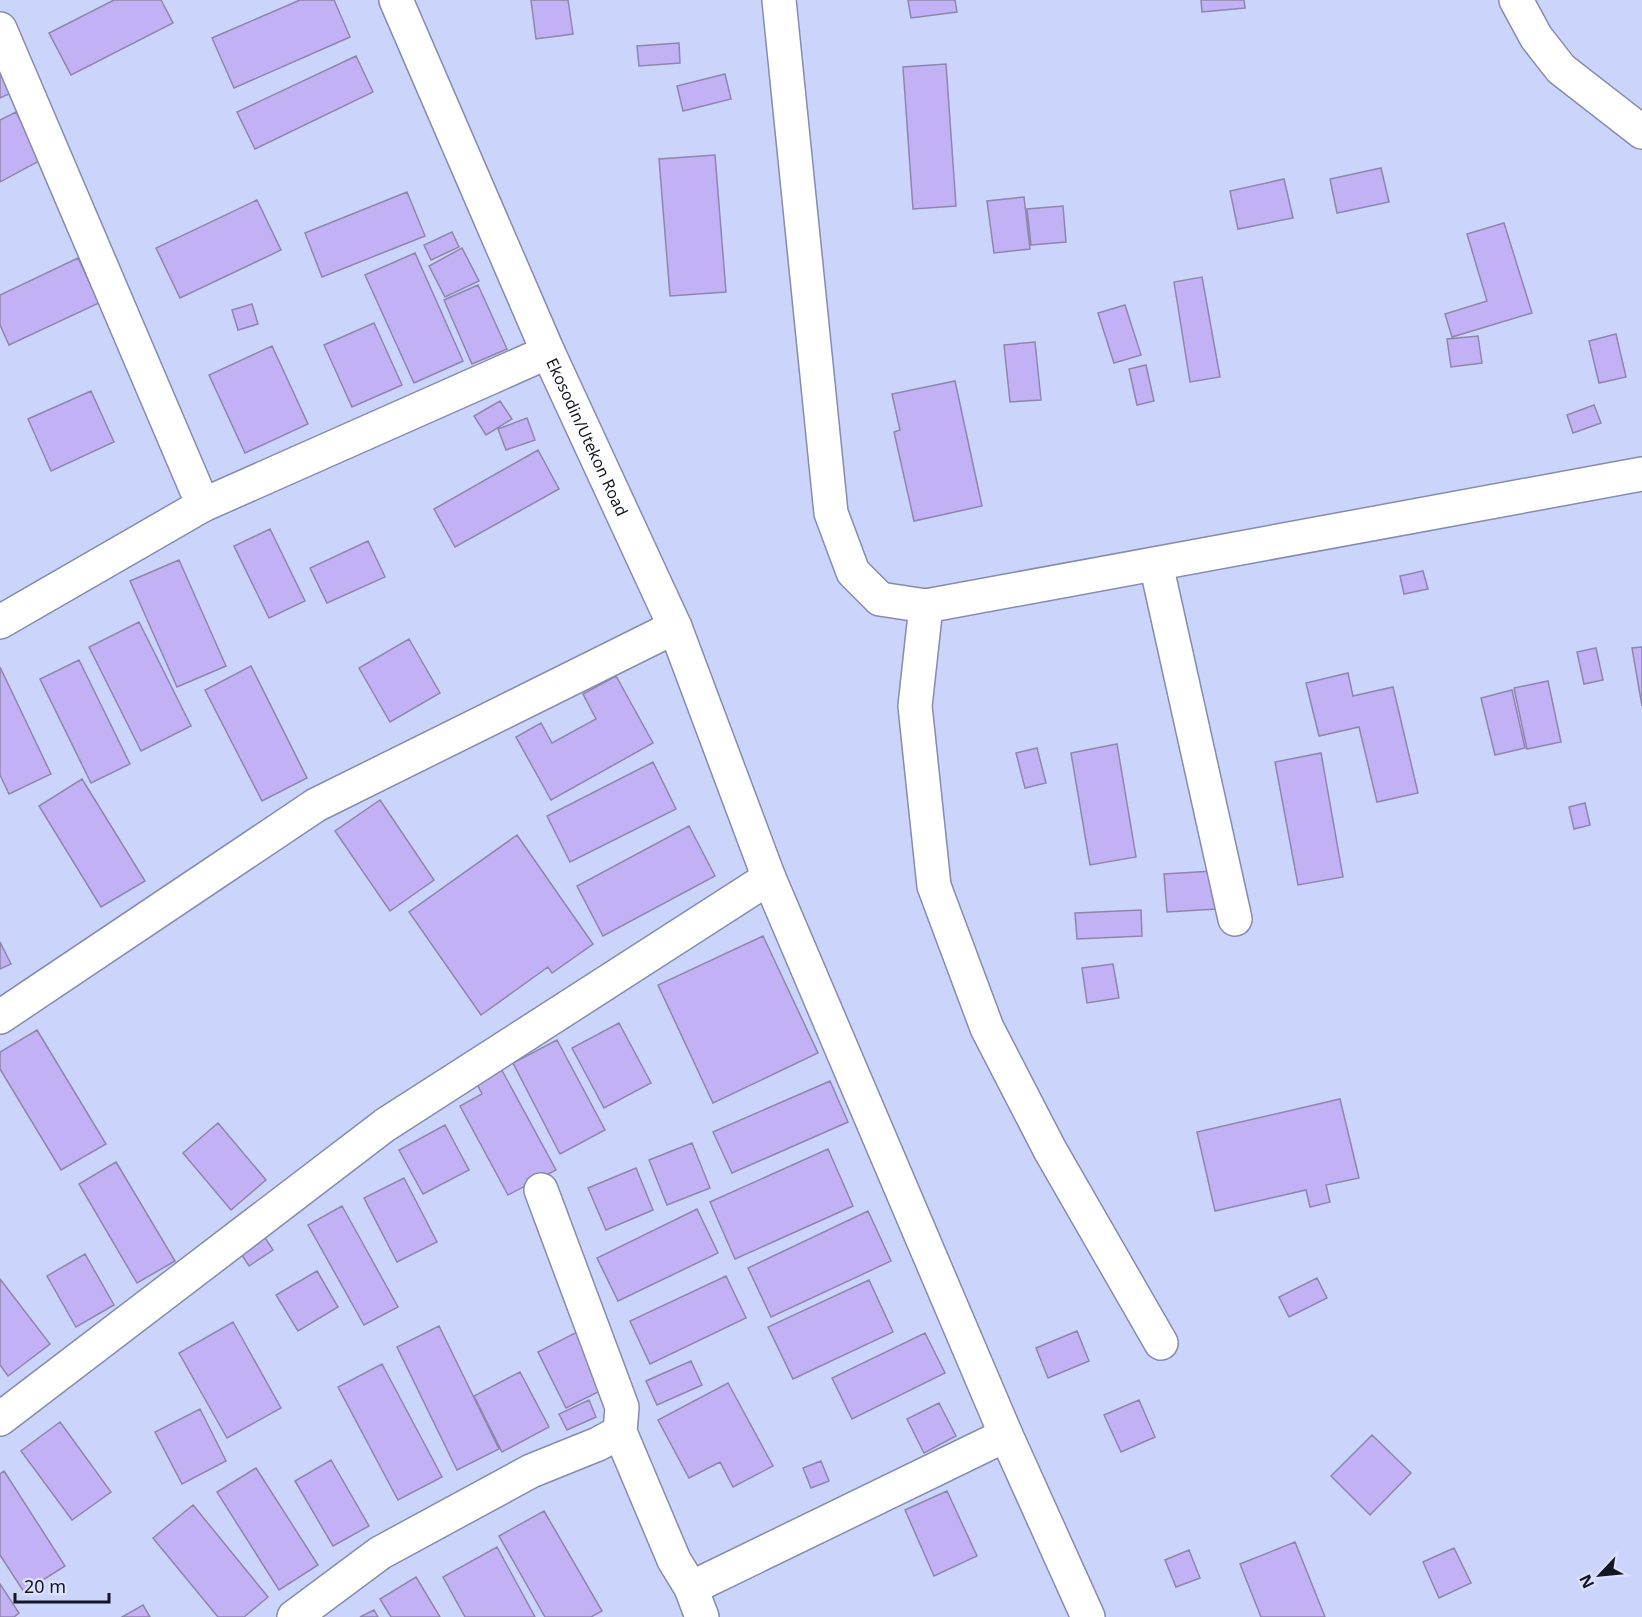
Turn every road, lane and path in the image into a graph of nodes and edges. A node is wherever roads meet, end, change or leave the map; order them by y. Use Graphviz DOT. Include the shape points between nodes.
graph roads {
  1 [pos="396,0"];
  2 [pos="779,0"];
  3 [pos="1516,0"];
  4 [pos="0,29"];
  5 [pos="1642,132"];
  6 [pos="548,352"];
  7 [pos="1642,474"];
  8 [pos="203,505"];
  9 [pos="1156,564"];
  10 [pos="926,606"];
  11 [pos="0,622"];
  12 [pos="675,627"];
  13 [pos="769,878"];
  14 [pos="1235,919"];
  15 [pos="0,1017"];
  16 [pos="541,1190"];
  17 [pos="1161,1343"];
  18 [pos="0,1419"];
  19 [pos="620,1432"];
  20 [pos="1006,1435"];
  21 [pos="696,1603"];
  22 [pos="294,1617"];
  23 [pos="1088,1617"];
  1 -- 6 [label="street, Ekosodin/Utekon Road"];
  2 -- 10 [label="street" via="831,513 853,572 873,593 880,599"];
  3 -- 5 [label="street" via="1536,37 1561,69"];
  4 -- 8 [label="street"];
  6 -- 8 [label="street"];
  6 -- 12 [label="street, Ekosodin/Utekon Road"];
  7 -- 9 [label="street"];
  8 -- 11 [label="street"];
  9 -- 10 [label="street"];
  9 -- 14 [label="street"];
  10 -- 17 [label="street" via="915,706 934,886 987,1028 1050,1150"];
  12 -- 13 [label="street, Ekosodin/Utekon Road"];
  12 -- 15 [label="street" via="316,805"];
  13 -- 18 [label="street" via="385,1125"];
  13 -- 20 [label="street, Ekosodin/Utekon Road"];
  16 -- 19 [label="street" via="622,1407"];
  19 -- 21 [label="street"];
  19 -- 22 [label="street" via="531,1471 380,1553"];
  20 -- 21 [label="street"];
  20 -- 23 [label="street, Ekosodin/Utekon Road"];
}
